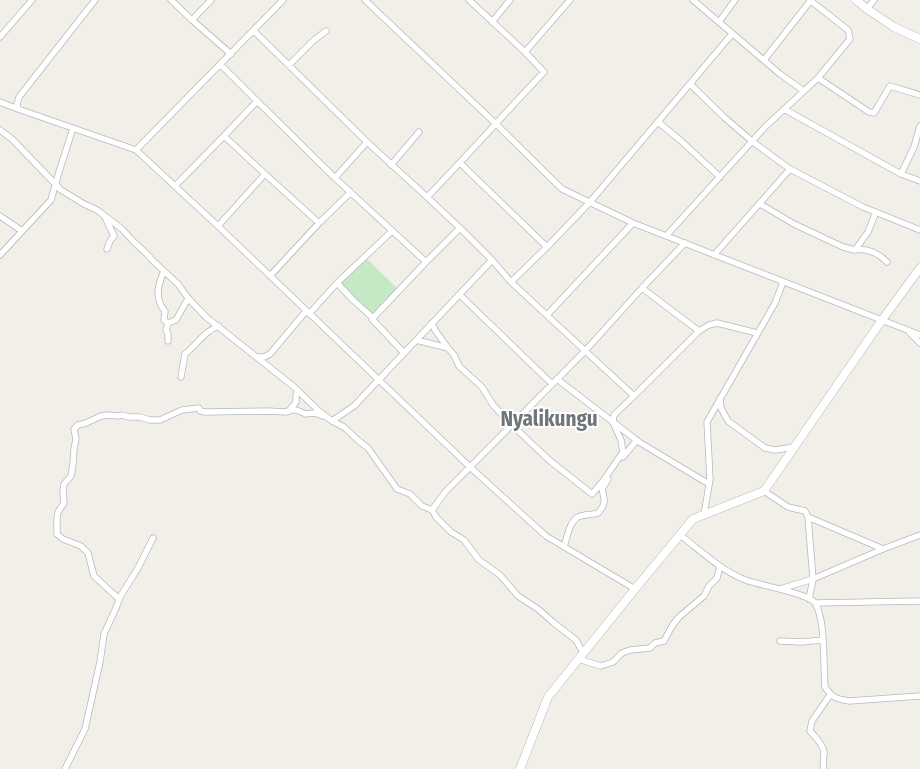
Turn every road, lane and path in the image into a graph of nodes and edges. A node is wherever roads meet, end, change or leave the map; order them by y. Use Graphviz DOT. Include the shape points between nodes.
graph roads {
  1 [pos="32,0"];
  2 [pos="95,0"];
  3 [pos="171,0"];
  4 [pos="211,0"];
  5 [pos="283,0"];
  6 [pos="364,0"];
  7 [pos="469,0"];
  8 [pos="510,0"];
  9 [pos="693,0"];
  10 [pos="735,0"];
  11 [pos="811,0"];
  12 [pos="856,0"];
  13 [pos="874,0"];
  14 [pos="568,1"];
  15 [pos="867,9"];
  16 [pos="192,20"];
  17 [pos="492,22"];
  18 [pos="718,22"];
  19 [pos="254,31"];
  20 [pos="326,31"];
  21 [pos="732,34"];
  22 [pos="0,37"];
  23 [pos="920,38"];
  24 [pos="526,52"];
  25 [pos="231,54"];
  26 [pos="764,60"];
  27 [pos="221,65"];
  28 [pos="289,65"];
  29 [pos="818,78"];
  30 [pos="690,84"];
  31 [pos="804,91"];
  32 [pos="920,95"];
  33 [pos="257,101"];
  34 [pos="0,102"];
  35 [pos="18,109"];
  36 [pos="784,109"];
  37 [pos="658,122"];
  38 [pos="495,123"];
  39 [pos="920,126"];
  40 [pos="73,128"];
  41 [pos="0,130"];
  42 [pos="419,132"];
  43 [pos="224,136"];
  44 [pos="367,142"];
  45 [pos="752,142"];
  46 [pos="136,150"];
  47 [pos="460,163"];
  48 [pos="392,165"];
  49 [pos="790,169"];
  50 [pos="264,174"];
  51 [pos="901,174"];
  52 [pos="720,177"];
  53 [pos="335,178"];
  54 [pos="920,181"];
  55 [pos="56,185"];
  56 [pos="175,186"];
  57 [pos="350,193"];
  58 [pos="427,197"];
  59 [pos="590,202"];
  60 [pos="760,204"];
  61 [pos="876,212"];
  62 [pos="104,215"];
  63 [pos="0,216"];
  64 [pos="319,223"];
  65 [pos="633,223"];
  66 [pos="218,226"];
  67 [pos="460,228"];
  68 [pos="920,230"];
  69 [pos="22,231"];
  70 [pos="392,231"];
  71 [pos="666,236"];
  72 [pos="864,236"];
  73 [pos="685,243"];
  74 [pos="547,246"];
  75 [pos="107,249"];
  76 [pos="855,250"];
  77 [pos="871,251"];
  78 [pos="0,255"];
  79 [pos="714,255"];
  80 [pos="492,260"];
  81 [pos="426,262"];
  82 [pos="887,262"];
  83 [pos="920,268"];
  84 [pos="164,272"];
  85 [pos="270,276"];
  86 [pos="337,282"];
  87 [pos="511,282"];
  88 [pos="783,282"];
  89 [pos="642,288"];
  90 [pos="460,295"];
  91 [pos="189,299"];
  92 [pos="307,312"];
  93 [pos="547,315"];
  94 [pos="373,318"];
  95 [pos="882,320"];
  96 [pos="432,323"];
  97 [pos="168,324"];
  98 [pos="219,326"];
  99 [pos="907,330"];
  100 [pos="699,331"];
  101 [pos="757,333"];
  102 [pos="920,335"];
  103 [pos="416,340"];
  104 [pos="168,342"];
  105 [pos="920,344"];
  106 [pos="448,348"];
  107 [pos="585,351"];
  108 [pos="404,353"];
  109 [pos="270,354"];
  110 [pos="257,357"];
  111 [pos="268,366"];
  112 [pos="181,376"];
  113 [pos="378,380"];
  114 [pos="555,382"];
  115 [pos="298,391"];
  116 [pos="634,396"];
  117 [pos="720,398"];
  118 [pos="289,411"];
  119 [pos="330,419"];
  120 [pos="613,422"];
  121 [pos="512,424"];
  122 [pos="637,440"];
  123 [pos="794,447"];
  124 [pos="470,467"];
  125 [pos="709,484"];
  126 [pos="764,491"];
  127 [pos="432,510"];
  128 [pos="704,514"];
  129 [pos="808,517"];
  130 [pos="680,535"];
  131 [pos="920,535"];
  132 [pos="153,538"];
  133 [pos="564,547"];
  134 [pos="882,549"];
  135 [pos="720,566"];
  136 [pos="813,579"];
  137 [pos="635,588"];
  138 [pos="780,589"];
  139 [pos="119,599"];
  140 [pos="809,599"];
  141 [pos="920,600"];
  142 [pos="815,602"];
  143 [pos="823,640"];
  144 [pos="780,641"];
  145 [pos="580,656"];
  146 [pos="830,695"];
  147 [pos="920,696"];
  148 [pos="65,769"];
  149 [pos="520,769"];
  150 [pos="824,769"];
  1 -- 22 [label="street"];
  2 -- 35 [label="street" via="19,97"];
  3 -- 16 [label="street"];
  4 -- 16 [label="street"];
  5 -- 19 [label="street"];
  6 -- 38 [label="street"];
  7 -- 17 [label="street"];
  8 -- 17 [label="street"];
  9 -- 18 [label="street"];
  10 -- 18 [label="street"];
  11 -- 26 [label="street"];
  11 -- 29 [label="street" via="848,30 850,39"];
  12 -- 15 [label="street"];
  13 -- 15 [label="street"];
  14 -- 24 [label="street"];
  15 -- 23 [label="street" via="894,27"];
  16 -- 25 [label="street"];
  17 -- 24 [label="street"];
  18 -- 21 [label="street"];
  19 -- 25 [label="street"];
  19 -- 28 [label="street"];
  20 -- 28 [label="street"];
  21 -- 26 [label="street"];
  21 -- 30 [label="street"];
  24 -- 38 [label="street" via="544,72"];
  25 -- 27 [label="street"];
  26 -- 31 [label="street"];
  27 -- 33 [label="street"];
  27 -- 46 [label="street"];
  28 -- 44 [label="street"];
  29 -- 31 [label="street"];
  29 -- 32 [label="street" via="874,113 890,86"];
  30 -- 37 [label="street"];
  30 -- 45 [label="street"];
  31 -- 36 [label="street"];
  33 -- 43 [label="street"];
  33 -- 53 [label="street"];
  34 -- 35 [label="street"];
  35 -- 40 [label="street"];
  36 -- 45 [label="street"];
  36 -- 51 [label="street"];
  37 -- 52 [label="street"];
  37 -- 59 [label="street"];
  38 -- 47 [label="street"];
  38 -- 59 [label="street" via="562,189"];
  39 -- 51 [label="street"];
  40 -- 46 [label="street"];
  40 -- 55 [label="street"];
  41 -- 55 [label="street"];
  42 -- 48 [label="street"];
  43 -- 50 [label="street"];
  43 -- 56 [label="street"];
  44 -- 48 [label="street"];
  44 -- 53 [label="street"];
  45 -- 49 [label="street"];
  45 -- 52 [label="street"];
  46 -- 56 [label="street"];
  47 -- 58 [label="street"];
  47 -- 74 [label="street"];
  48 -- 58 [label="street"];
  49 -- 60 [label="street"];
  49 -- 61 [label="street"];
  50 -- 64 [label="street"];
  50 -- 66 [label="street"];
  51 -- 54 [label="street"];
  52 -- 71 [label="street"];
  53 -- 57 [label="street"];
  55 -- 62 [label="street"];
  55 -- 69 [label="street" via="52,200"];
  56 -- 66 [label="street"];
  57 -- 64 [label="street"];
  57 -- 70 [label="street"];
  58 -- 67 [label="street"];
  59 -- 65 [label="street"];
  59 -- 74 [label="street"];
  60 -- 76 [label="street" via="794,224"];
  60 -- 79 [label="street"];
  61 -- 68 [label="street"];
  61 -- 72 [label="street"];
  62 -- 75 [label="street" via="114,236"];
  62 -- 84 [label="street" via="125,231"];
  63 -- 69 [label="street"];
  64 -- 85 [label="street"];
  65 -- 71 [label="street"];
  65 -- 93 [label="street"];
  66 -- 85 [label="street"];
  67 -- 80 [label="street"];
  67 -- 81 [label="street"];
  69 -- 78 [label="street"];
  70 -- 81 [label="street"];
  70 -- 86 [label="street"];
  71 -- 73 [label="street"];
  72 -- 76 [label="street"];
  72 -- 77 [label="street"];
  73 -- 79 [label="street"];
  73 -- 89 [label="street"];
  74 -- 87 [label="street"];
  76 -- 77 [label="street"];
  77 -- 82 [label="street"];
  79 -- 88 [label="street"];
  80 -- 87 [label="street"];
  80 -- 90 [label="street"];
  81 -- 94 [label="street"];
  83 -- 95 [label="street"];
  84 -- 91 [label="street"];
  84 -- 97 [label="street" via="158,297"];
  85 -- 92 [label="street"];
  86 -- 92 [label="street"];
  86 -- 94 [label="street"];
  87 -- 93 [label="street"];
  88 -- 95 [label="street"];
  88 -- 101 [label="street"];
  89 -- 100 [label="street"];
  89 -- 107 [label="street"];
  90 -- 96 [label="street"];
  90 -- 114 [label="street"];
  91 -- 97 [label="street" via="176,320"];
  91 -- 98 [label="street"];
  92 -- 109 [label="street"];
  92 -- 113 [label="street"];
  93 -- 107 [label="street"];
  94 -- 108 [label="street"];
  95 -- 99 [label="street"];
  95 -- 123 [label="street"];
  96 -- 103 [label="street"];
  96 -- 106 [label="street"];
  97 -- 104 [label="street"];
  98 -- 110 [label="street"];
  98 -- 112 [label="street" via="212,328 186,354"];
  99 -- 102 [label="street"];
  99 -- 105 [label="street"];
  100 -- 101 [label="street" via="717,323"];
  100 -- 116 [label="street"];
  101 -- 117 [label="street"];
  103 -- 106 [label="street"];
  103 -- 108 [label="street"];
  106 -- 121 [label="street" via="459,366 482,387 493,405"];
  107 -- 114 [label="street"];
  107 -- 116 [label="street"];
  108 -- 113 [label="street"];
  109 -- 110 [label="street"];
  109 -- 111 [label="street"];
  110 -- 111 [label="street"];
  111 -- 115 [label="street"];
  113 -- 119 [label="street" via="354,406"];
  113 -- 124 [label="street"];
  114 -- 120 [label="street"];
  114 -- 121 [label="street"];
  115 -- 118 [label="street" via="296,402"];
  115 -- 119 [label="street"];
  116 -- 120 [label="street" via="614,415"];
  117 -- 123 [label="street" via="728,421 766,448"];
  117 -- 125 [label="street" via="706,422"];
  118 -- 119 [label="street" via="314,413"];
  118 -- 139 [label="street" via="205,412 194,408 160,420 107,415 74,429 73,465 71,476 64,484 64,503 56,519 58,534 88,553 94,576"];
  119 -- 127 [label="street" via="368,448 397,489"];
  120 -- 121 [label="street" via="623,452 592,494 549,460"];
  120 -- 122 [label="street"];
  121 -- 124 [label="street"];
  122 -- 125 [label="street"];
  122 -- 133 [label="street" via="602,489 604,506 598,513 579,516 573,521"];
  123 -- 126 [label="street"];
  124 -- 127 [label="street"];
  124 -- 133 [label="street" via="546,536"];
  125 -- 128 [label="street"];
  126 -- 128 [label="street"];
  126 -- 129 [label="street" via="788,507 805,511"];
  127 -- 145 [label="street" via="518,596 576,640"];
  128 -- 130 [label="street" via="693,519"];
  129 -- 134 [label="street"];
  129 -- 136 [label="street"];
  130 -- 135 [label="street"];
  130 -- 137 [label="street"];
  131 -- 134 [label="street"];
  132 -- 139 [label="street"];
  133 -- 137 [label="street"];
  134 -- 136 [label="street"];
  135 -- 138 [label="street" via="743,579"];
  135 -- 145 [label="street" via="717,578 704,596 679,617 664,641 650,648 622,653 613,662 601,666"];
  136 -- 138 [label="street"];
  136 -- 140 [label="street"];
  137 -- 145 [label="street"];
  138 -- 140 [label="street"];
  139 -- 148 [label="street" via="104,634 85,729"];
  140 -- 142 [label="street"];
  141 -- 142 [label="street"];
  142 -- 143 [label="street" via="822,623"];
  143 -- 144 [label="street"];
  143 -- 146 [label="street" via="825,687"];
  145 -- 149 [label="street" via="548,696"];
  146 -- 147 [label="street" via="849,701"];
  146 -- 150 [label="street" via="812,721 810,731 822,746"];
}
